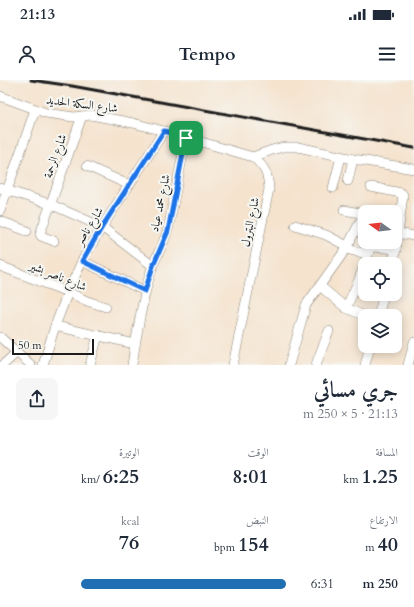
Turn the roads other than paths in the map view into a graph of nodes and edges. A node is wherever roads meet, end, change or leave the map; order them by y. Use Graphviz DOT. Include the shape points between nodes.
graph roads {
  1 [pos="0,96"];
  2 [pos="35,110"];
  3 [pos="82,116"];
  4 [pos="164,131"];
  5 [pos="186,138"];
  6 [pos="341,156"];
  7 [pos="253,157"];
  8 [pos="353,159"];
  9 [pos="87,166"];
  10 [pos="414,169"];
  11 [pos="348,181"];
  12 [pos="129,185"];
  13 [pos="371,187"];
  14 [pos="333,188"];
  15 [pos="4,189"];
  16 [pos="50,204"];
  17 [pos="402,205"];
  18 [pos="344,210"];
  19 [pos="0,211"];
  20 [pos="358,213"];
  21 [pos="0,221"];
  22 [pos="295,225"];
  23 [pos="358,226"];
  24 [pos="102,227"];
  25 [pos="27,231"];
  26 [pos="402,234"];
  27 [pos="414,236"];
  28 [pos="54,241"];
  29 [pos="346,248"];
  30 [pos="370,249"];
  31 [pos="396,249"];
  32 [pos="368,254"];
  33 [pos="394,257"];
  34 [pos="82,261"];
  35 [pos="0,266"];
  36 [pos="153,266"];
  37 [pos="320,286"];
  38 [pos="145,291"];
  39 [pos="68,292"];
  40 [pos="106,307"];
  41 [pos="346,308"];
  42 [pos="358,313"];
  43 [pos="55,326"];
  44 [pos="329,331"];
  45 [pos="98,335"];
  46 [pos="0,337"];
  47 [pos="135,344"];
  48 [pos="413,347"];
  49 [pos="17,352"];
  50 [pos="368,353"];
  51 [pos="3,365"];
  52 [pos="31,365"];
  53 [pos="43,365"];
  54 [pos="90,365"];
  55 [pos="132,365"];
  56 [pos="233,365"];
  57 [pos="289,365"];
  58 [pos="316,365"];
  59 [pos="365,365"];
  60 [pos="408,365"];
  1 -- 2 [label="street, شارع السكة الحديد"];
  2 -- 3 [label="street, شارع السكة الحديد" via="74,117"];
  2 -- 15 [label="street"];
  3 -- 4 [label="street, شارع السكة الحديد" via="92,115"];
  3 -- 16 [label="street, شارع الرحمة"];
  4 -- 5 [label="street, شارع السكة الحديد"];
  4 -- 12 [label="street, شارع ناصر"];
  5 -- 7 [label="street"];
  5 -- 36 [label="street, شارع محمد عياد" via="168,231"];
  6 -- 7 [label="street" via="298,147 272,150"];
  6 -- 8 [label="street"];
  6 -- 14 [label="street"];
  7 -- 56 [label="street, شارع البترول" via="266,171 269,189"];
  8 -- 10 [label="street"];
  8 -- 11 [label="street"];
  9 -- 12 [label="street"];
  12 -- 24 [label="street, شارع ناصر"];
  13 -- 17 [label="street" via="402,193"];
  15 -- 16 [label="street"];
  15 -- 19 [label="street"];
  16 -- 24 [label="street"];
  16 -- 28 [label="street, شارع الرحمة" via="40,234"];
  18 -- 20 [label="street"];
  21 -- 25 [label="street"];
  22 -- 29 [label="street" via="326,235"];
  23 -- 29 [label="street"];
  24 -- 34 [label="street, شارع ناصر"];
  24 -- 36 [label="street"];
  26 -- 27 [label="street"];
  29 -- 32 [label="street"];
  29 -- 37 [label="street"];
  30 -- 32 [label="street"];
  31 -- 33 [label="street"];
  32 -- 41 [label="street"];
  34 -- 38 [label="street"];
  34 -- 39 [label="street, شارع ناصر"];
  35 -- 39 [label="street, شارع ناصر بشير"];
  36 -- 38 [label="street, شارع محمد عياد"];
  37 -- 41 [label="street"];
  37 -- 57 [label="street" via="306,305"];
  38 -- 47 [label="street, شارع محمد عياد"];
  39 -- 40 [label="street, شارع ناصر بشير"];
  39 -- 43 [label="street, شارع ناصر"];
  41 -- 42 [label="street"];
  43 -- 45 [label="street"];
  43 -- 53 [label="street, شارع ناصر"];
  44 -- 58 [label="street"];
  45 -- 47 [label="street"];
  45 -- 54 [label="street"];
  46 -- 49 [label="street"];
  47 -- 55 [label="street, شارع محمد عياد"];
  48 -- 60 [label="street"];
  49 -- 51 [label="street"];
  49 -- 52 [label="street"];
  50 -- 59 [label="street"];
}
